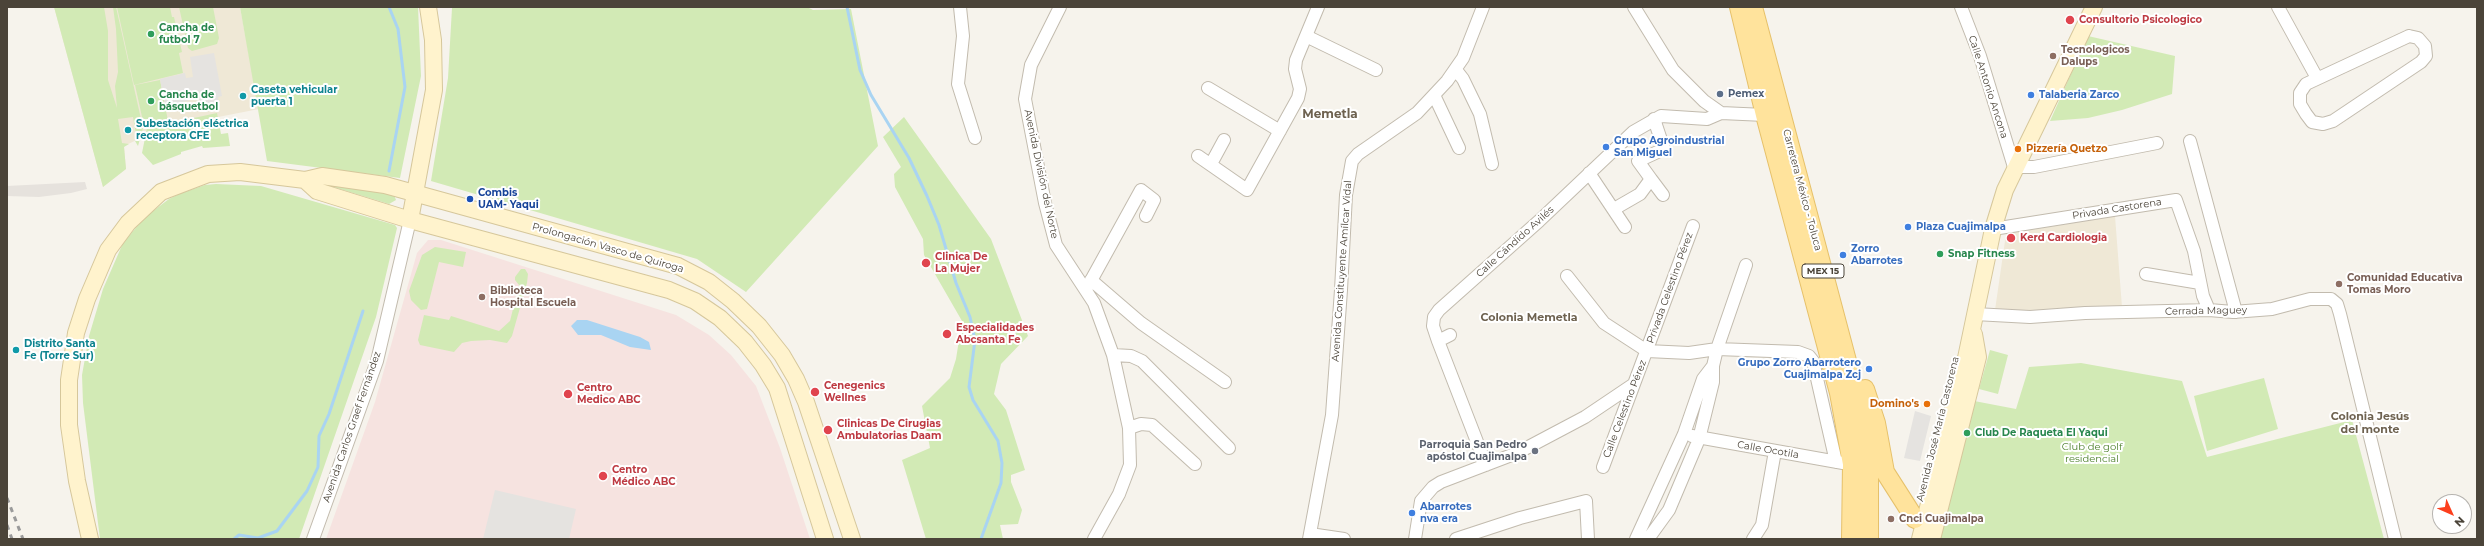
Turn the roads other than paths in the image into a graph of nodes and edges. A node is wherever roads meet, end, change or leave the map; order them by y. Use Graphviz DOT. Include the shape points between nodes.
graph roads {
  1 [pos="428,7"];
  2 [pos="960,7"];
  3 [pos="1060,7"];
  4 [pos="1318,7"];
  5 [pos="1483,7"];
  6 [pos="1634,7"];
  7 [pos="1739,7"];
  8 [pos="1754,7"];
  9 [pos="1961,7"];
  10 [pos="2094,7"];
  11 [pos="2278,7"];
  12 [pos="1306,36"];
  13 [pos="1376,70"];
  14 [pos="1456,70"];
  15 [pos="2317,78"];
  16 [pos="1208,88"];
  17 [pos="1434,95"];
  18 [pos="1722,113"];
  19 [pos="1765,115"];
  20 [pos="1654,120"];
  21 [pos="1280,131"];
  22 [pos="975,138"];
  23 [pos="1224,140"];
  24 [pos="2190,141"];
  25 [pos="2157,143"];
  26 [pos="1459,148"];
  27 [pos="1198,156"];
  28 [pos="1211,164"];
  29 [pos="1492,164"];
  30 [pos="2014,167"];
  31 [pos="1589,173"];
  32 [pos="1651,179"];
  33 [pos="305,180"];
  34 [pos="415,192"];
  35 [pos="1663,195"];
  36 [pos="1614,209"];
  37 [pos="1146,216"];
  38 [pos="410,220"];
  39 [pos="1693,226"];
  40 [pos="1625,228"];
  41 [pos="1993,229"];
  42 [pos="1746,265"];
  43 [pos="2146,274"];
  44 [pos="1567,276"];
  45 [pos="2200,283"];
  46 [pos="1088,285"];
  47 [pos="2209,310"];
  48 [pos="2236,312"];
  49 [pos="1835,315"];
  50 [pos="1974,317"];
  51 [pos="1450,335"];
  52 [pos="1438,341"];
  53 [pos="1717,349"];
  54 [pos="1647,351"];
  55 [pos="1113,355"];
  56 [pos="1713,366"];
  57 [pos="1225,382"];
  58 [pos="1634,384"];
  59 [pos="1129,428"];
  60 [pos="1684,434"];
  61 [pos="1699,439"];
  62 [pos="1229,448"];
  63 [pos="1775,451"];
  64 [pos="1844,463"];
  65 [pos="1195,464"];
  66 [pos="1486,465"];
  67 [pos="1603,467"];
  68 [pos="1915,519"];
  69 [pos="1309,536"];
  70 [pos="90,539"];
  71 [pos="313,539"];
  72 [pos="825,539"];
  73 [pos="852,539"];
  74 [pos="1094,539"];
  75 [pos="1344,539"];
  76 [pos="1415,539"];
  77 [pos="1456,539"];
  78 [pos="1588,539"];
  79 [pos="1636,539"];
  80 [pos="1648,539"];
  81 [pos="1753,539"];
  82 [pos="1851,539"];
  83 [pos="1869,539"];
  84 [pos="1909,539"];
  85 [pos="1920,539"];
  86 [pos="1932,539"];
  87 [pos="2395,539"];
  1 -- 34 [label="street" via="433,40 434,90"];
  2 -- 22 [label="street" via="963,36 958,84"];
  3 -- 46 [label="street, Avenida División del Norte" via="1031,65 1025,98 1045,203 1056,244"];
  4 -- 12 [label="street"];
  5 -- 14 [label="street, Avenida Constituyente Amílcar Vidal"];
  6 -- 18 [label="street" via="1672,70 1704,101"];
  7 -- 19 [label="main road, Carretera México - Toluca / MEX 15"];
  8 -- 49 [label="main road, Carretera México - Toluca / MEX 15"];
  9 -- 30 [label="street, Calle Antonio Ancona" via="1980,56"];
  10 -- 30 [label="street, Avenida José María Castorena" via="2051,98"];
  11 -- 15 [label="street"];
  12 -- 13 [label="street"];
  12 -- 21 [label="street" via="1296,60 1295,69 1300,89 1298,98"];
  14 -- 17 [label="street, Avenida Constituyente Amílcar Vidal"];
  14 -- 29 [label="street" via="1464,79 1480,114"];
  15 -- 15 [label="street" via="2409,36 2418,38 2425,46 2426,56 2421,62 2333,121 2323,124 2312,122 2300,104 2300,93 2306,84"];
  16 -- 21 [label="street"];
  17 -- 26 [label="street"];
  17 -- 69 [label="street, Avenida Constituyente Amílcar Vidal" via="1403,125 1358,154 1350,167 1332,415"];
  18 -- 19 [label="street"];
  18 -- 20 [label="street, Calle Cándido Avilés" via="1707,119 1661,116"];
  19 -- 64 [label="main road, Carretera México - Toluca / MEX 15" via="1839,393"];
  20 -- 31 [label="street, Calle Cándido Avilés" via="1633,132"];
  20 -- 32 [label="street" via="1664,148 1638,161"];
  21 -- 28 [label="street" via="1248,190"];
  23 -- 28 [label="street"];
  24 -- 48 [label="street"];
  25 -- 30 [label="street" via="2034,167"];
  27 -- 28 [label="street"];
  30 -- 41 [label="street, Avenida José María Castorena"];
  31 -- 36 [label="street"];
  31 -- 52 [label="street, Calle Cándido Avilés" via="1540,221 1439,310 1434,317 1433,326"];
  32 -- 35 [label="street"];
  32 -- 36 [label="street" via="1640,194"];
  33 -- 34 [label="street, Prolongación Vasco de Quiroga" via="322,176"];
  33 -- 38 [label="street" via="317,191"];
  33 -- 70 [label="street, Prolongación Vasco de Quiroga" via="240,172 208,174 188,180 161,192 142,208 108,250 76,333 69,380 69,425 77,481"];
  34 -- 38 [label="street"];
  34 -- 73 [label="street, Prolongación Vasco de Quiroga" via="678,266 709,282 733,301 759,326 782,355 796,379"];
  36 -- 40 [label="street"];
  37 -- 46 [label="street" via="1154,200 1141,190"];
  38 -- 71 [label="street, Avenida Carlos Graef Fernández" via="377,361"];
  38 -- 72 [label="street" via="670,290 695,301 720,318 745,342 777,388"];
  39 -- 54 [label="street, Privada Celestino Pérez"];
  41 -- 45 [label="street, Privada Castorena" via="2176,200 2194,251"];
  41 -- 50 [label="street, Avenida José María Castorena"];
  42 -- 53 [label="street"];
  43 -- 45 [label="street"];
  44 -- 54 [label="street" via="1604,323"];
  45 -- 47 [label="street, Privada Castorena"];
  46 -- 55 [label="street, Avenida División del Norte"];
  46 -- 57 [label="street"];
  47 -- 48 [label="street, Cerrada Maguey"];
  47 -- 50 [label="street, Cerrada Maguey"];
  48 -- 87 [label="street, Cerrada Maguey" via="2272,309 2310,299 2331,299 2337,304"];
  49 -- 68 [label="main road" via="1871,407 1885,472"];
  49 -- 83 [label="main road, Carretera México - Toluca / MEX 15" via="1859,406 1869,467"];
  50 -- 68 [label="street, Avenida José María Castorena" via="1963,335 1948,381 1929,470"];
  50 -- 85 [label="street, Avenida José María Castorena"];
  50 -- 86 [label="street, Avenida José María Castorena" via="1978,357"];
  51 -- 52 [label="street"];
  52 -- 66 [label="street"];
  53 -- 54 [label="street" via="1689,353"];
  53 -- 56 [label="street"];
  53 -- 64 [label="street" via="1798,352 1809,356"];
  54 -- 58 [label="street, Calle Celestino Pérez"];
  55 -- 59 [label="street, Avenida División del Norte"];
  55 -- 62 [label="street" via="1131,356 1142,361"];
  56 -- 60 [label="street" via="1703,379"];
  56 -- 61 [label="street" via="1713,382"];
  58 -- 66 [label="street" via="1585,417 1517,453"];
  58 -- 67 [label="street, Calle Celestino Pérez"];
  59 -- 65 [label="street" via="1152,424"];
  59 -- 74 [label="street, Avenida División del Norte" via="1130,465 1119,494"];
  60 -- 61 [label="street, Calle Ocotila"];
  60 -- 79 [label="street"];
  61 -- 63 [label="street, Calle Ocotila"];
  61 -- 80 [label="street" via="1669,510"];
  63 -- 64 [label="street, Calle Ocotila"];
  63 -- 81 [label="street" via="1762,525"];
  64 -- 82 [label="main road, Carretera México - Toluca / MEX 15"];
  66 -- 76 [label="street" via="1441,482 1427,494 1418,510"];
  68 -- 84 [label="street, Avenida José María Castorena"];
  69 -- 75 [label="street"];
  77 -- 78 [label="street" via="1520,518 1586,501"];
}
